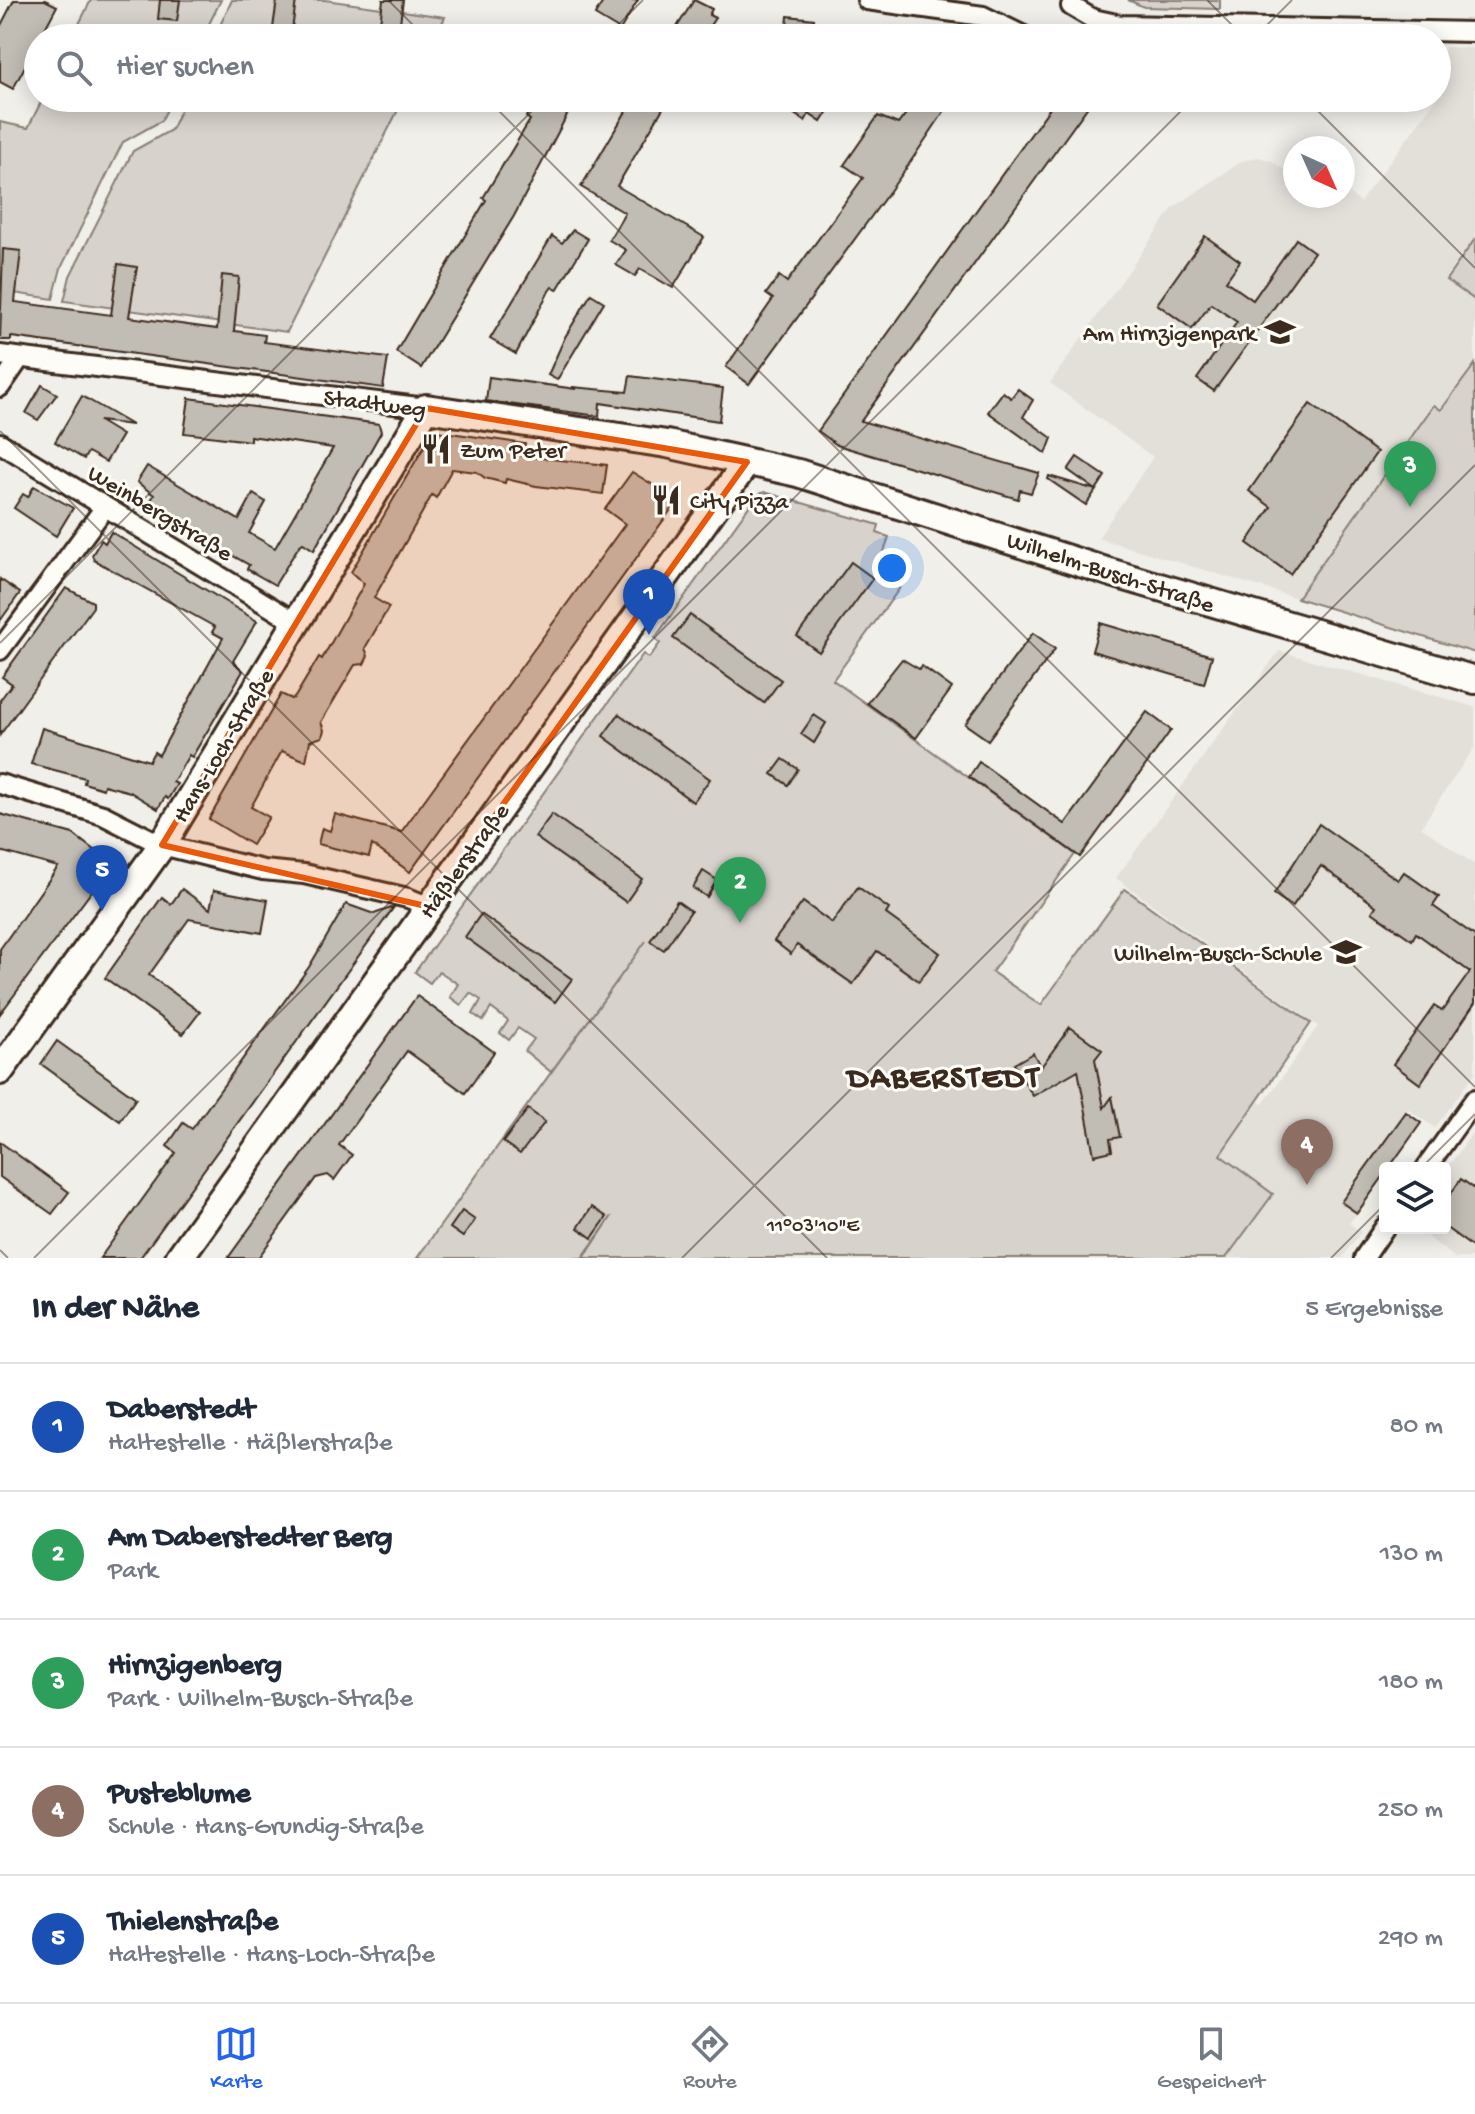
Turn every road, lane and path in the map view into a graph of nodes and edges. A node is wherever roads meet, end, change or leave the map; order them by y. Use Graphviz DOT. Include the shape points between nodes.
graph roads {
  1 [pos="867,0"];
  2 [pos="1071,6"];
  3 [pos="999,24"];
  4 [pos="1116,24"];
  5 [pos="1451,32"];
  6 [pos="1475,32"];
  7 [pos="0,355"];
  8 [pos="20,358"];
  9 [pos="0,387"];
  10 [pos="426,408"];
  11 [pos="0,443"];
  12 [pos="747,462"];
  13 [pos="105,507"];
  14 [pos="297,623"];
  15 [pos="0,650"];
  16 [pos="1475,680"];
  17 [pos="0,784"];
  18 [pos="162,845"];
  19 [pos="430,907"];
  20 [pos="0,1071"];
  21 [pos="1475,1099"];
  22 [pos="1430,1162"];
  23 [pos="1380,1234"];
  24 [pos="179,1258"];
  25 [pos="1364,1258"];
  1 -- 3 [label="street" via="983,16"];
  2 -- 4 [label="street"];
  5 -- 6 [label="street"];
  7 -- 8 [label="street, Stadtweg"];
  8 -- 9 [label="street"];
  8 -- 10 [label="street, Stadtweg"];
  10 -- 12 [label="street, Stadtweg" via="667,444"];
  10 -- 14 [label="street, Hans-Loch-Straße"];
  11 -- 13 [label="street, Weinbergstraße"];
  12 -- 16 [label="street, Wilhelm-Busch-Straße" via="798,473"];
  12 -- 19 [label="street, Häßlerstraße"];
  13 -- 14 [label="street, Weinbergstraße"];
  13 -- 15 [label="street"];
  14 -- 18 [label="street, Hans-Loch-Straße"];
  17 -- 18 [label="street" via="103,815"];
  18 -- 19 [label="street"];
  18 -- 20 [label="street, Hans-Loch-Straße"];
  19 -- 24 [label="street, Häßlerstraße"];
  21 -- 22 [label="street"];
  23 -- 25 [label="street"];
}
